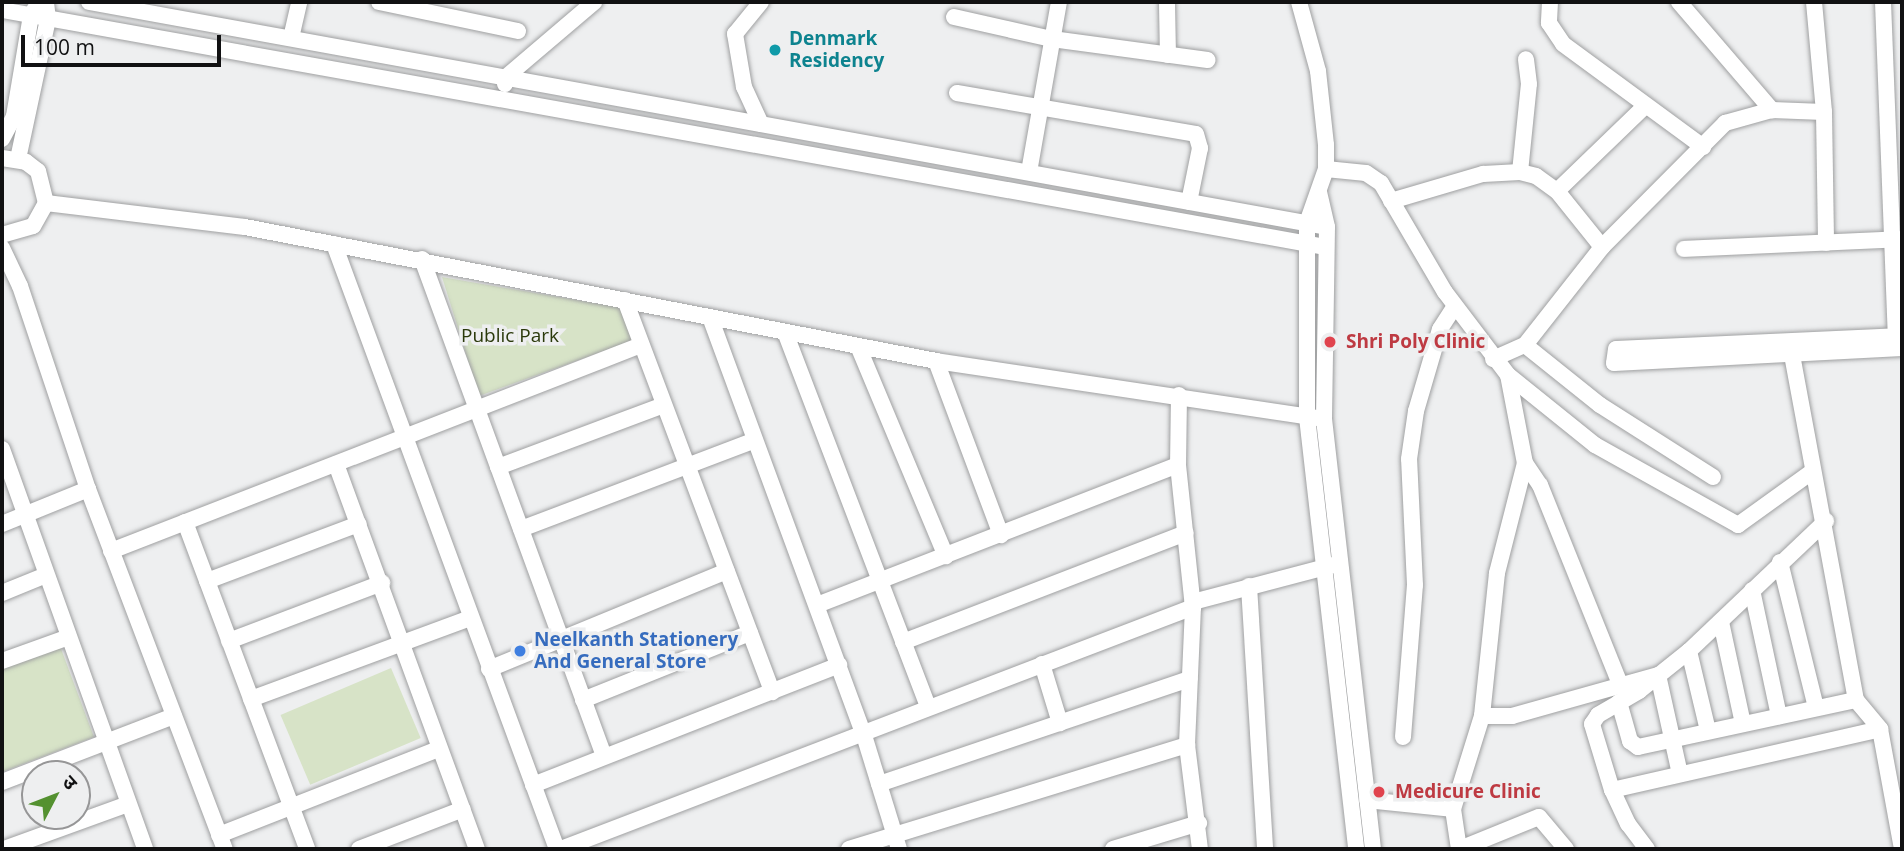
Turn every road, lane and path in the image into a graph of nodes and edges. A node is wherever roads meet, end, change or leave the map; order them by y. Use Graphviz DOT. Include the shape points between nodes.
graph roads {
  1 [pos="46,2"];
  2 [pos="89,2"];
  3 [pos="299,2"];
  4 [pos="379,2"];
  5 [pos="594,2"];
  6 [pos="761,2"];
  7 [pos="1059,2"];
  8 [pos="1300,2"];
  9 [pos="1550,2"];
  10 [pos="1679,2"];
  11 [pos="1814,2"];
  12 [pos="1883,2"];
  13 [pos="1167,4"];
  14 [pos="35,9"];
  15 [pos="2,10"];
  16 [pos="954,18"];
  17 [pos="48,19"];
  18 [pos="517,31"];
  19 [pos="291,38"];
  20 [pos="1052,38"];
  21 [pos="1884,41"];
  22 [pos="1902,41"];
  23 [pos="1168,55"];
  24 [pos="1526,59"];
  25 [pos="1208,60"];
  26 [pos="506,78"];
  27 [pos="957,93"];
  28 [pos="503,100"];
  29 [pos="1895,104"];
  30 [pos="1039,105"];
  31 [pos="1644,107"];
  32 [pos="1772,110"];
  33 [pos="1824,112"];
  34 [pos="761,124"];
  35 [pos="2,139"];
  36 [pos="1703,147"];
  37 [pos="10,159"];
  38 [pos="1326,169"];
  39 [pos="1512,171"];
  40 [pos="1896,172"];
  41 [pos="1029,173"];
  42 [pos="1558,191"];
  43 [pos="1319,192"];
  44 [pos="1391,201"];
  45 [pos="1189,202"];
  46 [pos="46,203"];
  47 [pos="1262,215"];
  48 [pos="1307,223"];
  49 [pos="1327,227"];
  50 [pos="19,233"];
  51 [pos="2,235"];
  52 [pos="1258,235"];
  53 [pos="1897,239"];
  54 [pos="1826,243"];
  55 [pos="334,244"];
  56 [pos="1307,244"];
  57 [pos="1326,247"];
  58 [pos="1602,247"];
  59 [pos="1684,249"];
  60 [pos="4,256"];
  61 [pos="422,259"];
  62 [pos="625,300"];
  63 [pos="1455,306"];
  64 [pos="710,317"];
  65 [pos="785,331"];
  66 [pos="1900,340"];
  67 [pos="641,345"];
  68 [pos="1525,345"];
  69 [pos="858,346"];
  70 [pos="1790,346"];
  71 [pos="1493,359"];
  72 [pos="936,361"];
  73 [pos="1508,375"];
  74 [pos="1179,395"];
  75 [pos="664,405"];
  76 [pos="477,409"];
  77 [pos="1315,418"];
  78 [pos="403,440"];
  79 [pos="755,440"];
  80 [pos="2,449"];
  81 [pos="1525,463"];
  82 [pos="336,464"];
  83 [pos="1178,465"];
  84 [pos="687,466"];
  85 [pos="498,467"];
  86 [pos="1813,471"];
  87 [pos="1713,477"];
  88 [pos="88,489"];
  89 [pos="24,516"];
  90 [pos="1826,521"];
  91 [pos="185,522"];
  92 [pos="2,524"];
  93 [pos="359,524"];
  94 [pos="521,530"];
  95 [pos="1186,533"];
  96 [pos="1001,535"];
  97 [pos="111,551"];
  98 [pos="946,556"];
  99 [pos="1780,562"];
  100 [pos="1340,563"];
  101 [pos="1323,567"];
  102 [pos="727,571"];
  103 [pos="46,575"];
  104 [pos="207,581"];
  105 [pos="880,581"];
  106 [pos="382,583"];
  107 [pos="1250,586"];
  108 [pos="1752,590"];
  109 [pos="2,593"];
  110 [pos="1193,604"];
  111 [pos="817,606"];
  112 [pos="470,618"];
  113 [pos="1721,622"];
  114 [pos="750,633"];
  115 [pos="66,638"];
  116 [pos="561,638"];
  117 [pos="229,641"];
  118 [pos="404,641"];
  119 [pos="903,642"];
  120 [pos="1689,651"];
  121 [pos="2,662"];
  122 [pos="1042,664"];
  123 [pos="839,665"];
  124 [pos="489,669"];
  125 [pos="1658,675"];
  126 [pos="1190,678"];
  127 [pos="772,692"];
  128 [pos="1620,694"];
  129 [pos="251,699"];
  130 [pos="583,700"];
  131 [pos="1856,700"];
  132 [pos="928,707"];
  133 [pos="1816,708"];
  134 [pos="174,716"];
  135 [pos="1482,716"];
  136 [pos="1779,716"];
  137 [pos="1060,723"];
  138 [pos="1743,724"];
  139 [pos="1880,729"];
  140 [pos="1707,731"];
  141 [pos="863,732"];
  142 [pos="1403,737"];
  143 [pos="1672,739"];
  144 [pos="106,744"];
  145 [pos="1187,745"];
  146 [pos="438,749"];
  147 [pos="604,756"];
  148 [pos="1681,774"];
  149 [pos="2,782"];
  150 [pos="879,784"];
  151 [pos="533,785"];
  152 [pos="1612,790"];
  153 [pos="1367,800"];
  154 [pos="128,804"];
  155 [pos="291,807"];
  156 [pos="463,809"];
  157 [pos="1453,809"];
  158 [pos="1199,823"];
  159 [pos="222,842"];
  160 [pos="897,842"];
  161 [pos="4,849"];
  162 [pos="145,849"];
  163 [pos="307,849"];
  164 [pos="359,849"];
  165 [pos="477,849"];
  166 [pos="559,849"];
  167 [pos="849,849"];
  168 [pos="1113,849"];
  169 [pos="1200,849"];
  170 [pos="1265,849"];
  171 [pos="1356,849"];
  172 [pos="1373,849"];
  173 [pos="1459,849"];
  174 [pos="1566,849"];
  175 [pos="1647,849"];
  176 [pos="1902,849"];
  1 -- 17 [label="street"];
  2 -- 19 [label="street"];
  3 -- 19 [label="street"];
  4 -- 18 [label="street"];
  5 -- 26 [label="street"];
  6 -- 34 [label="street" via="735,34 744,87"];
  7 -- 20 [label="street"];
  8 -- 38 [label="street" via="1318,71"];
  9 -- 31 [label="street" via="1549,23 1563,44"];
  10 -- 32 [label="street"];
  11 -- 33 [label="street"];
  12 -- 21 [label="street"];
  13 -- 23 [label="street"];
  14 -- 15 [label="street"];
  14 -- 17 [label="street"];
  14 -- 35 [label="street" via="14,116"];
  16 -- 20 [label="street"];
  17 -- 28 [label="street"];
  17 -- 37 [label="street"];
  19 -- 26 [label="street"];
  20 -- 23 [label="street"];
  20 -- 30 [label="street"];
  21 -- 22 [label="street"];
  21 -- 29 [label="street"];
  23 -- 25 [label="street"];
  24 -- 39 [label="street" via="1529,83"];
  26 -- 28 [label="street"];
  26 -- 34 [label="street"];
  27 -- 30 [label="street"];
  28 -- 52 [label="street"];
  29 -- 40 [label="street"];
  30 -- 41 [label="street"];
  30 -- 45 [label="street" via="1196,134 1199,148"];
  31 -- 36 [label="street"];
  31 -- 42 [label="street"];
  32 -- 33 [label="street"];
  32 -- 36 [label="street" via="1725,123"];
  33 -- 54 [label="street"];
  34 -- 41 [label="street"];
  36 -- 58 [label="street"];
  37 -- 46 [label="street" via="38,171"];
  38 -- 43 [label="street"];
  38 -- 44 [label="street" via="1375,177"];
  39 -- 42 [label="street" via="1536,176"];
  39 -- 44 [label="street"];
  40 -- 53 [label="street"];
  41 -- 45 [label="street"];
  42 -- 58 [label="street"];
  43 -- 48 [label="street"];
  43 -- 49 [label="street"];
  44 -- 63 [label="street"];
  45 -- 47 [label="street"];
  46 -- 50 [label="street" via="33,226"];
  46 -- 55 [label="street" via="245,227"];
  47 -- 48 [label="street"];
  47 -- 52 [label="street"];
  48 -- 49 [label="street"];
  48 -- 56 [label="street"];
  49 -- 57 [label="street"];
  50 -- 51 [label="street"];
  50 -- 60 [label="street"];
  52 -- 56 [label="street"];
  53 -- 54 [label="street"];
  53 -- 66 [label="street"];
  54 -- 59 [label="street"];
  55 -- 61 [label="street"];
  55 -- 78 [label="street"];
  56 -- 57 [label="street"];
  56 -- 77 [label="street"];
  57 -- 77 [label="street"];
  58 -- 68 [label="street"];
  60 -- 88 [label="street"];
  61 -- 62 [label="street"];
  61 -- 76 [label="street"];
  62 -- 64 [label="street"];
  62 -- 67 [label="street"];
  63 -- 71 [label="street"];
  63 -- 142 [label="street" via="1440,329 1416,411 1409,459 1415,585"];
  64 -- 65 [label="street"];
  64 -- 79 [label="street"];
  65 -- 69 [label="street"];
  65 -- 105 [label="street"];
  66 -- 70 [label="street"];
  67 -- 75 [label="street"];
  67 -- 76 [label="street"];
  68 -- 71 [label="street"];
  68 -- 87 [label="street" via="1600,405"];
  69 -- 72 [label="street"];
  69 -- 98 [label="street"];
  70 -- 70 [label="street" via="1614,363 1616,349"];
  70 -- 86 [label="street"];
  71 -- 73 [label="street"];
  72 -- 74 [label="street"];
  72 -- 96 [label="street"];
  73 -- 81 [label="street"];
  73 -- 86 [label="street" via="1595,445 1738,525"];
  74 -- 77 [label="street"];
  74 -- 83 [label="street"];
  75 -- 84 [label="street"];
  75 -- 85 [label="street"];
  76 -- 78 [label="street"];
  76 -- 85 [label="street"];
  77 -- 100 [label="street"];
  77 -- 101 [label="street"];
  78 -- 82 [label="street"];
  78 -- 112 [label="street"];
  79 -- 84 [label="street"];
  79 -- 111 [label="street"];
  80 -- 89 [label="street"];
  81 -- 128 [label="street" via="1540,485"];
  81 -- 135 [label="street" via="1497,573"];
  82 -- 91 [label="street"];
  82 -- 93 [label="street"];
  83 -- 95 [label="street"];
  83 -- 96 [label="street"];
  84 -- 94 [label="street"];
  84 -- 102 [label="street"];
  85 -- 94 [label="street"];
  86 -- 90 [label="street"];
  88 -- 89 [label="street"];
  88 -- 97 [label="street"];
  89 -- 92 [label="street"];
  89 -- 103 [label="street"];
  90 -- 99 [label="street"];
  90 -- 131 [label="street"];
  91 -- 97 [label="street"];
  91 -- 104 [label="street"];
  93 -- 104 [label="street"];
  93 -- 106 [label="street"];
  94 -- 116 [label="street"];
  95 -- 110 [label="street"];
  95 -- 119 [label="street"];
  96 -- 98 [label="street"];
  97 -- 134 [label="street"];
  98 -- 105 [label="street"];
  99 -- 108 [label="street"];
  99 -- 133 [label="street"];
  100 -- 101 [label="street"];
  100 -- 153 [label="street"];
  101 -- 107 [label="street"];
  101 -- 171 [label="street"];
  102 -- 114 [label="street"];
  102 -- 116 [label="street"];
  103 -- 109 [label="street"];
  103 -- 115 [label="street"];
  104 -- 117 [label="street"];
  105 -- 111 [label="street"];
  105 -- 119 [label="street"];
  106 -- 117 [label="street"];
  106 -- 118 [label="street"];
  107 -- 110 [label="street"];
  107 -- 170 [label="street"];
  108 -- 113 [label="street"];
  108 -- 136 [label="street"];
  110 -- 122 [label="street"];
  110 -- 126 [label="street"];
  111 -- 123 [label="street"];
  112 -- 118 [label="street"];
  112 -- 124 [label="street"];
  113 -- 120 [label="street"];
  113 -- 138 [label="street"];
  114 -- 127 [label="street"];
  114 -- 130 [label="street"];
  115 -- 121 [label="street"];
  115 -- 144 [label="street"];
  116 -- 124 [label="street"];
  116 -- 130 [label="street"];
  117 -- 129 [label="street"];
  118 -- 129 [label="street"];
  118 -- 146 [label="street"];
  119 -- 132 [label="street"];
  120 -- 125 [label="street"];
  120 -- 140 [label="street"];
  122 -- 132 [label="street"];
  122 -- 137 [label="street"];
  123 -- 127 [label="street"];
  123 -- 141 [label="street"];
  124 -- 151 [label="street"];
  125 -- 128 [label="street"];
  125 -- 143 [label="street"];
  126 -- 137 [label="street"];
  126 -- 145 [label="street"];
  127 -- 147 [label="street"];
  128 -- 135 [label="street" via="1513,716"];
  128 -- 143 [label="street" via="1630,741 1638,747"];
  128 -- 152 [label="street" via="1592,724"];
  129 -- 155 [label="street"];
  130 -- 147 [label="street"];
  131 -- 133 [label="street"];
  131 -- 139 [label="street"];
  132 -- 141 [label="street"];
  133 -- 136 [label="street"];
  134 -- 144 [label="street"];
  134 -- 159 [label="street"];
  135 -- 157 [label="street"];
  136 -- 138 [label="street"];
  137 -- 150 [label="street"];
  138 -- 140 [label="street"];
  139 -- 148 [label="street"];
  139 -- 176 [label="street"];
  140 -- 143 [label="street"];
  141 -- 150 [label="street"];
  141 -- 166 [label="street"];
  143 -- 148 [label="street"];
  144 -- 149 [label="street"];
  144 -- 154 [label="street"];
  145 -- 158 [label="street"];
  145 -- 160 [label="street"];
  146 -- 155 [label="street"];
  146 -- 156 [label="street"];
  147 -- 151 [label="street"];
  148 -- 152 [label="street"];
  150 -- 160 [label="street"];
  151 -- 166 [label="street"];
  152 -- 175 [label="street" via="1628,824"];
  153 -- 157 [label="street"];
  153 -- 172 [label="street"];
  154 -- 161 [label="street"];
  154 -- 162 [label="street"];
  155 -- 159 [label="street"];
  155 -- 163 [label="street"];
  156 -- 164 [label="street"];
  156 -- 165 [label="street"];
  157 -- 173 [label="street"];
  158 -- 168 [label="street"];
  158 -- 169 [label="street"];
  160 -- 167 [label="street"];
  173 -- 174 [label="street" via="1539,817"];
}
